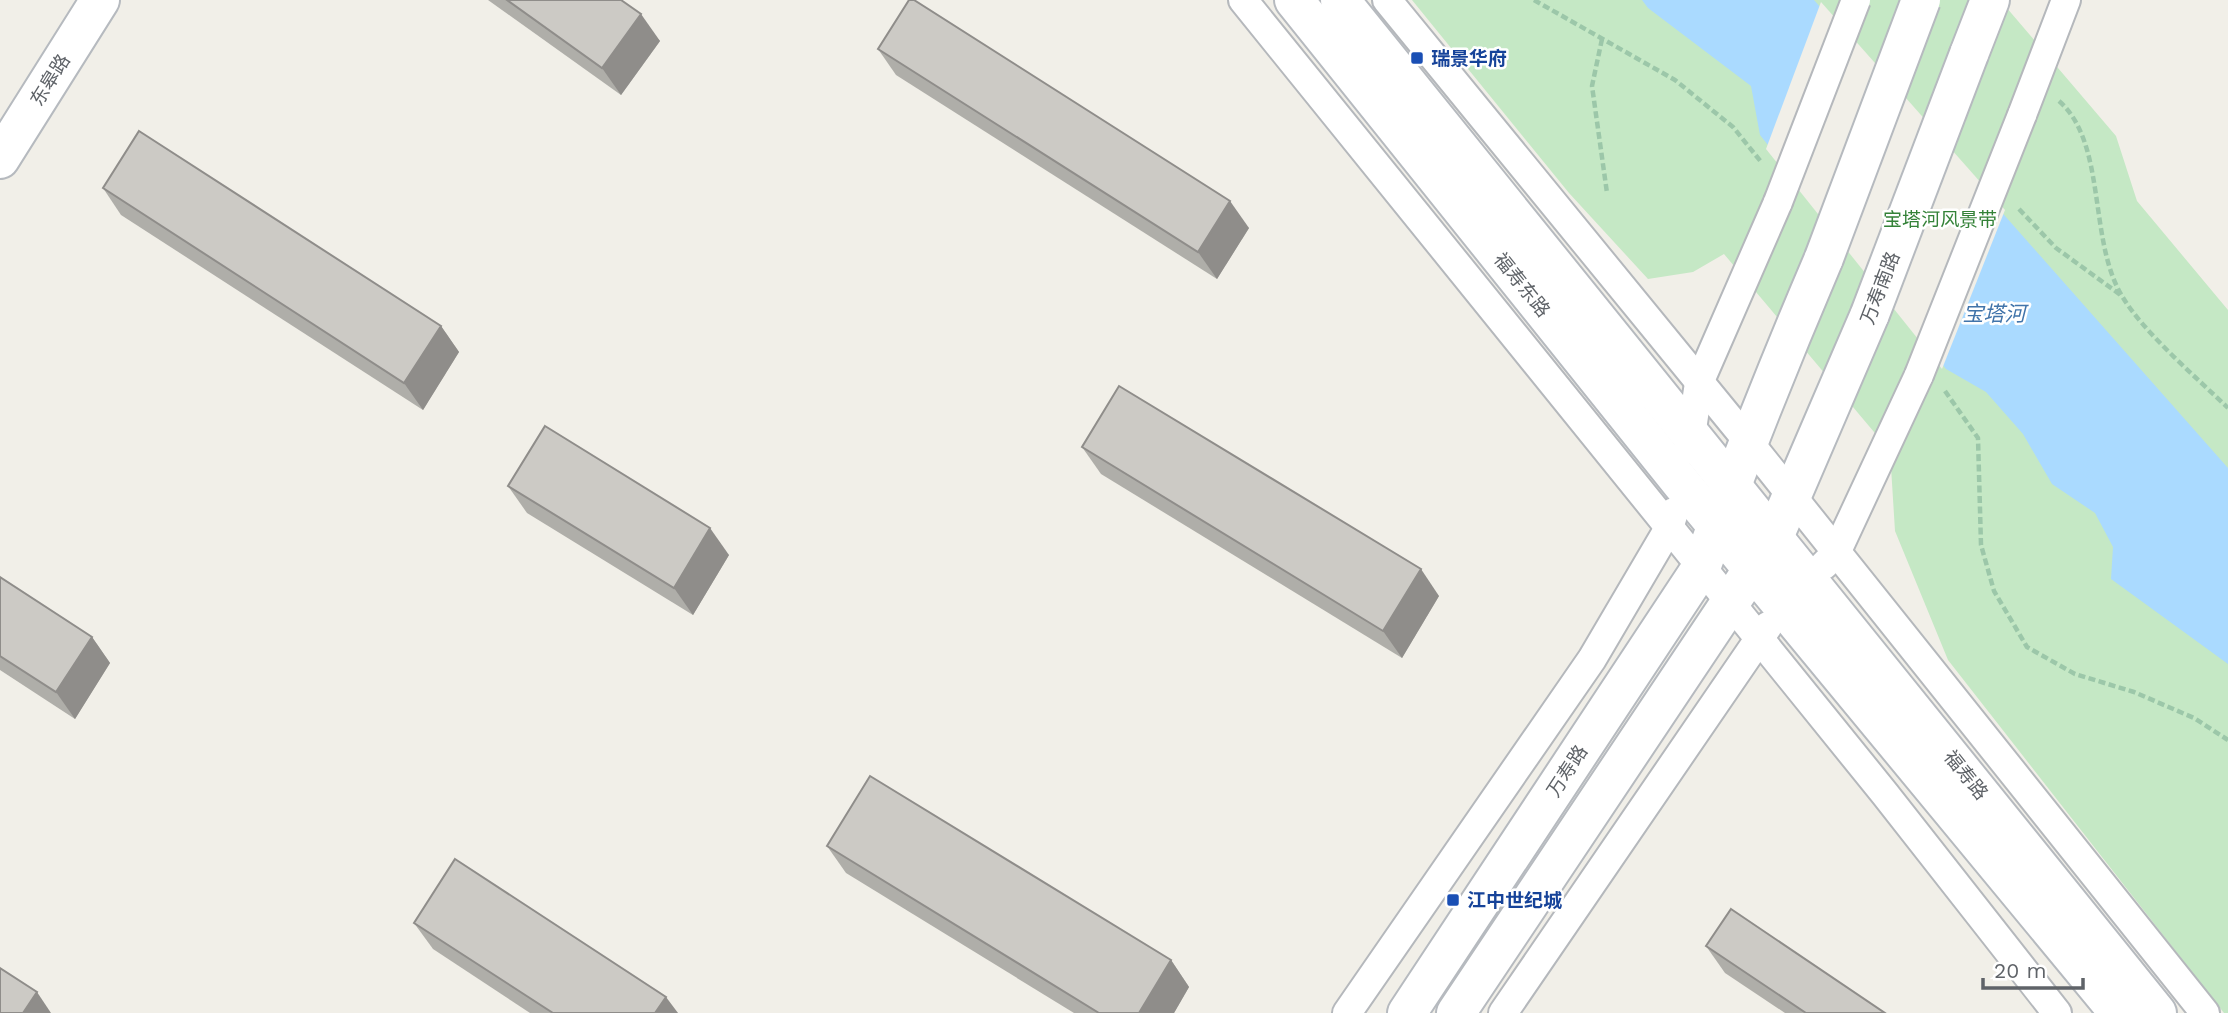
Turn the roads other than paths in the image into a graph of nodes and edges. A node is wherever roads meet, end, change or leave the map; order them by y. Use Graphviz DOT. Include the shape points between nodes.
graph roads {
  1 [pos="100,0"];
  2 [pos="1243,0"];
  3 [pos="1294,0"];
  4 [pos="1340,0"];
  5 [pos="1387,0"];
  6 [pos="1856,0"];
  7 [pos="1921,0"];
  8 [pos="1990,0"];
  9 [pos="2066,0"];
  10 [pos="0,159"];
  11 [pos="1699,383"];
  12 [pos="1692,436"];
  13 [pos="1747,440"];
  14 [pos="1682,484"];
  15 [pos="1732,488"];
  16 [pos="1791,497"];
  17 [pos="1717,525"];
  18 [pos="1669,528"];
  19 [pos="1774,537"];
  20 [pos="1836,553"];
  21 [pos="1701,568"];
  22 [pos="1753,569"];
  23 [pos="1808,581"];
  24 [pos="1731,605"];
  25 [pos="1782,607"];
  26 [pos="1759,639"];
  27 [pos="1347,1013"];
  28 [pos="1407,1013"];
  29 [pos="1456,1013"];
  30 [pos="1503,1013"];
  31 [pos="2057,1013"];
  32 [pos="2119,1013"];
  33 [pos="2157,1013"];
  34 [pos="2205,1013"];
  1 -- 10 [label="main road, 东皋路"];
  2 -- 18 [label="street"];
  3 -- 14 [label="main road, 福寿东路"];
  4 -- 12 [label="main road, 福寿东路"];
  5 -- 11 [label="street"];
  6 -- 11 [label="street, bridge" via="1778,202"];
  7 -- 13 [label="main road, bridge" via="1824,258"];
  8 -- 16 [label="main road, 万寿南路, bridge" via="1870,314"];
  9 -- 20 [label="street, bridge" via="1919,375"];
  11 -- 12 [label="street"];
  11 -- 13 [label="street"];
  12 -- 14 [label="street"];
  12 -- 15 [label="main road, 福寿东路"];
  13 -- 15 [label="main road"];
  13 -- 16 [label="street"];
  14 -- 17 [label="main road, 福寿东路"];
  14 -- 18 [label="street"];
  15 -- 17 [label="main road"];
  15 -- 19 [label="main road, 福寿东路"];
  16 -- 19 [label="main road, 万寿南路"];
  16 -- 20 [label="street"];
  17 -- 21 [label="main road, 万寿路"];
  17 -- 22 [label="main road, 福寿东路"];
  18 -- 21 [label="street"];
  18 -- 27 [label="street" via="1592,659"];
  19 -- 22 [label="main road, 万寿南路"];
  19 -- 23 [label="main road, 福寿路"];
  20 -- 23 [label="street"];
  20 -- 34 [label="street"];
  21 -- 24 [label="street"];
  21 -- 28 [label="main road, 万寿路"];
  22 -- 24 [label="main road"];
  22 -- 25 [label="main road, 福寿路"];
  23 -- 25 [label="street"];
  23 -- 33 [label="main road, 福寿路"];
  24 -- 26 [label="street"];
  24 -- 29 [label="main road"];
  25 -- 26 [label="street"];
  25 -- 32 [label="main road, 福寿路"];
  26 -- 30 [label="street"];
  26 -- 31 [label="street"];
}
